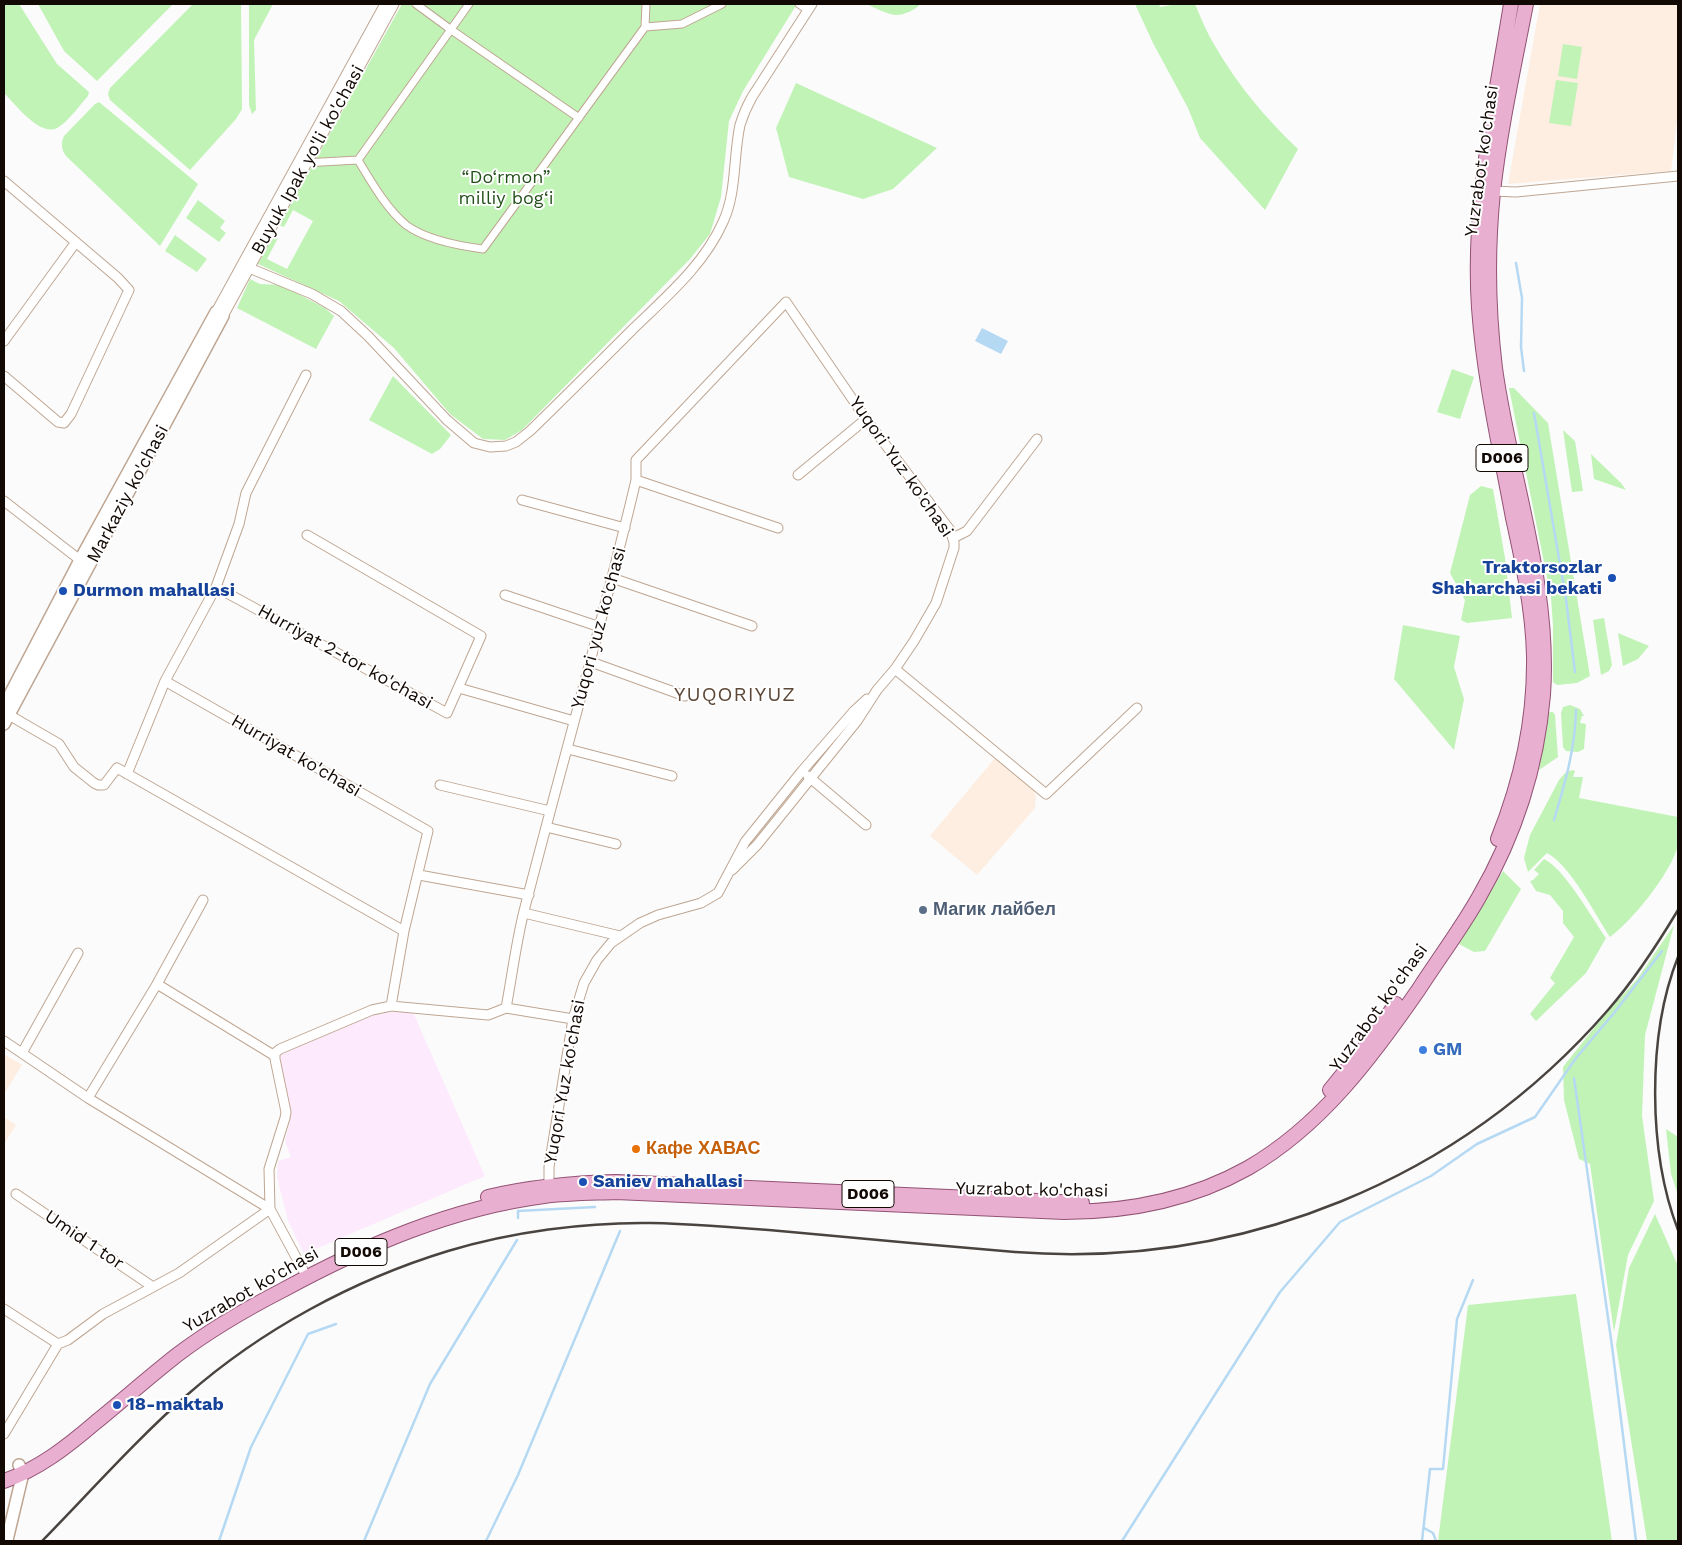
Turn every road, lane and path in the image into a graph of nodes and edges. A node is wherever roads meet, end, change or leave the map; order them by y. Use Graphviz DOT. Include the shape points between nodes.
graph roads {
  1 [pos="385,4"];
  2 [pos="394,4"];
  3 [pos="416,4"];
  4 [pos="469,4"];
  5 [pos="646,4"];
  6 [pos="722,4"];
  7 [pos="799,4"];
  8 [pos="1511,4"];
  9 [pos="1526,4"];
  10 [pos="810,7"];
  11 [pos="645,27"];
  12 [pos="450,29"];
  13 [pos="579,118"];
  14 [pos="358,160"];
  15 [pos="302,163"];
  16 [pos="1678,176"];
  17 [pos="4,181"];
  18 [pos="1493,191"];
  19 [pos="76,242"];
  20 [pos="245,267"];
  21 [pos="786,302"];
  22 [pos="220,314"];
  23 [pos="4,341"];
  24 [pos="1491,371"];
  25 [pos="306,375"];
  26 [pos="4,376"];
  27 [pos="866,419"];
  28 [pos="1037,438"];
  29 [pos="798,475"];
  30 [pos="636,480"];
  31 [pos="129,482"];
  32 [pos="522,500"];
  33 [pos="4,501"];
  34 [pos="625,528"];
  35 [pos="778,528"];
  36 [pos="307,534"];
  37 [pos="953,538"];
  38 [pos="80,560"];
  39 [pos="90,566"];
  40 [pos="612,578"];
  41 [pos="216,587"];
  42 [pos="505,595"];
  43 [pos="752,626"];
  44 [pos="600,627"];
  45 [pos="591,662"];
  46 [pos="895,669"];
  47 [pos="165,681"];
  48 [pos="459,688"];
  49 [pos="877,690"];
  50 [pos="685,696"];
  51 [pos="1137,708"];
  52 [pos="5,714"];
  53 [pos="574,720"];
  54 [pos="568,749"];
  55 [pos="802,770"];
  56 [pos="127,774"];
  57 [pos="672,776"];
  58 [pos="810,778"];
  59 [pos="440,785"];
  60 [pos="550,811"];
  61 [pos="866,825"];
  62 [pos="546,827"];
  63 [pos="616,844"];
  64 [pos="732,870"];
  65 [pos="419,875"];
  66 [pos="529,896"];
  67 [pos="203,900"];
  68 [pos="524,913"];
  69 [pos="404,931"];
  70 [pos="620,936"];
  71 [pos="78,953"];
  72 [pos="157,984"];
  73 [pos="391,1006"];
  74 [pos="506,1008"];
  75 [pos="573,1019"];
  76 [pos="4,1041"];
  77 [pos="22,1053"];
  78 [pos="275,1056"];
  79 [pos="88,1098"];
  80 [pos="549,1190"];
  81 [pos="16,1194"];
  82 [pos="270,1209"];
  83 [pos="303,1270"];
  84 [pos="153,1287"];
  85 [pos="4,1309"];
  86 [pos="224,1319"];
  87 [pos="58,1344"];
  88 [pos="4,1434"];
  89 [pos="21,1469"];
  90 [pos="4,1471"];
  91 [pos="4,1481"];
  92 [pos="6,1540"];
  1 -- 15 [label="street, Buyuk Ipak yo'li ko'chasi"];
  2 -- 15 [label="street, Buyuk Ipak yo'li ko'chasi"];
  3 -- 12 [label="street"];
  4 -- 12 [label="street"];
  5 -- 11 [label="street"];
  6 -- 11 [label="street" via="682,24"];
  7 -- 10 [label="street"];
  8 -- 24 [label="main road, Yuzrabot ko'chasi / D006" via="1487,160 1478,249 1479,305"];
  9 -- 18 [label="main road, Yuzrabot ko'chasi / D006"];
  10 -- 20 [label="street" via="745,111 737,143 731,199 714,240 664,299 530,431 511,444 490,447 474,443 447,420 340,311 312,294"];
  11 -- 13 [label="street"];
  12 -- 13 [label="street"];
  12 -- 14 [label="street"];
  13 -- 14 [label="street" via="483,249 451,243 408,226 390,208"];
  14 -- 15 [label="street"];
  15 -- 20 [label="street, Buyuk Ipak yo'li ko'chasi"];
  16 -- 18 [label="street" via="1516,192"];
  17 -- 19 [label="street"];
  18 -- 24 [label="main road, Yuzrabot ko'chasi / D006" via="1489,249"];
  19 -- 23 [label="street"];
  19 -- 26 [label="street" via="129,290 71,414 64,423 58,422"];
  20 -- 22 [label="street, Buyuk Ipak yo'li ko'chasi"];
  21 -- 27 [label="street, Yuqori Yuz ko'chasi"];
  21 -- 30 [label="street, Yuqori yuz ko'chasi" via="637,458"];
  22 -- 31 [label="street, Markaziy ko'chasi"];
  24 -- 80 [label="main road, Yuzrabot ko'chasi / D006" via="1529,604 1537,699 1532,760 1514,824 1492,873 1460,927 1380,1044 1344,1088 1295,1135 1247,1168 1173,1200 1087,1212 674,1190"];
  25 -- 41 [label="street" via="246,493 239,524"];
  27 -- 29 [label="street"];
  27 -- 37 [label="street, Yuqori Yuz ko'chasi"];
  28 -- 37 [label="street" via="967,530"];
  30 -- 34 [label="street, Yuqori yuz ko'chasi"];
  30 -- 35 [label="street"];
  31 -- 38 [label="street, Markaziy ko'chasi"];
  31 -- 39 [label="street, Markaziy ko'chasi"];
  32 -- 34 [label="street"];
  33 -- 38 [label="street"];
  34 -- 40 [label="street, Yuqori yuz ko'chasi"];
  36 -- 48 [label="street" via="481,636"];
  37 -- 46 [label="street, Yuqori Yuz ko'chasi" via="953,555 936,604"];
  38 -- 39 [label="street"];
  38 -- 52 [label="street, Markaziy ko'chasi"];
  39 -- 52 [label="street, Markaziy ko'chasi"];
  40 -- 43 [label="street"];
  40 -- 44 [label="street, Yuqori yuz ko'chasi"];
  41 -- 47 [label="street"];
  41 -- 48 [label="street, Hurriyat 2-tor ko'chasi" via="447,713"];
  42 -- 44 [label="street"];
  44 -- 45 [label="street, Yuqori yuz ko'chasi"];
  45 -- 50 [label="street"];
  45 -- 53 [label="street, Yuqori yuz ko'chasi"];
  46 -- 49 [label="street, Yuqori Yuz ko'chasi"];
  46 -- 51 [label="street" via="1046,794"];
  47 -- 56 [label="street"];
  47 -- 65 [label="street, Hurriyat ko'chasi" via="428,831"];
  48 -- 53 [label="street"];
  49 -- 55 [label="street, Yuqori Yuz ko'chasi"];
  49 -- 58 [label="street, Yuqori Yuz ko'chasi" via="857,721"];
  52 -- 56 [label="street" via="59,744 74,767 98,785 104,786 117,768"];
  53 -- 54 [label="street, Yuqori yuz ko'chasi"];
  54 -- 57 [label="street"];
  54 -- 60 [label="street, Yuqori yuz ko'chasi"];
  55 -- 58 [label="street"];
  55 -- 64 [label="street, Yuqori Yuz ko'chasi" via="746,842"];
  56 -- 69 [label="street"];
  58 -- 61 [label="street"];
  58 -- 64 [label="street, Yuqori Yuz ko'chasi" via="757,845"];
  59 -- 60 [label="street"];
  60 -- 62 [label="street, Yuqori yuz ko'chasi"];
  62 -- 63 [label="street"];
  62 -- 66 [label="street, Yuqori yuz ko'chasi"];
  64 -- 70 [label="street, Yuqori Yuz ko'chasi" via="718,893 701,902 658,915"];
  65 -- 66 [label="street"];
  65 -- 69 [label="street"];
  66 -- 68 [label="street, Yuqori yuz ko'chasi"];
  67 -- 72 [label="street"];
  68 -- 70 [label="street"];
  68 -- 74 [label="street, Yuqori yuz ko'chasi"];
  69 -- 73 [label="street"];
  70 -- 75 [label="street, Yuqori Yuz ko'chasi" via="604,950 591,970"];
  71 -- 77 [label="street"];
  72 -- 78 [label="street"];
  72 -- 79 [label="street"];
  73 -- 74 [label="street" via="488,1015"];
  73 -- 78 [label="street" via="372,1010 280,1049"];
  74 -- 75 [label="street"];
  75 -- 80 [label="street, Yuqori Yuz ko'chasi" via="549,1167"];
  76 -- 77 [label="street"];
  77 -- 79 [label="street"];
  78 -- 82 [label="street" via="286,1112 269,1169"];
  79 -- 82 [label="street"];
  80 -- 83 [label="main road, Yuzrabot ko'chasi / D006" via="487,1197 444,1210"];
  80 -- 86 [label="main road, Yuzrabot ko'chasi / D006" via="405,1232 307,1276"];
  81 -- 84 [label="street, Umid 1 tor"];
  82 -- 83 [label="street"];
  82 -- 84 [label="street" via="179,1273"];
  83 -- 86 [label="main road, Yuzrabot ko'chasi / D006"];
  84 -- 87 [label="street" via="103,1314"];
  85 -- 87 [label="street"];
  86 -- 89 [label="main road, Yuzrabot ko'chasi / D006" via="158,1360"];
  87 -- 88 [label="street"];
  89 -- 90 [label="main road, Yuzrabot ko'chasi / D006"];
  89 -- 91 [label="main road, Yuzrabot ko'chasi / D006"];
  89 -- 92 [label="street"];
}
